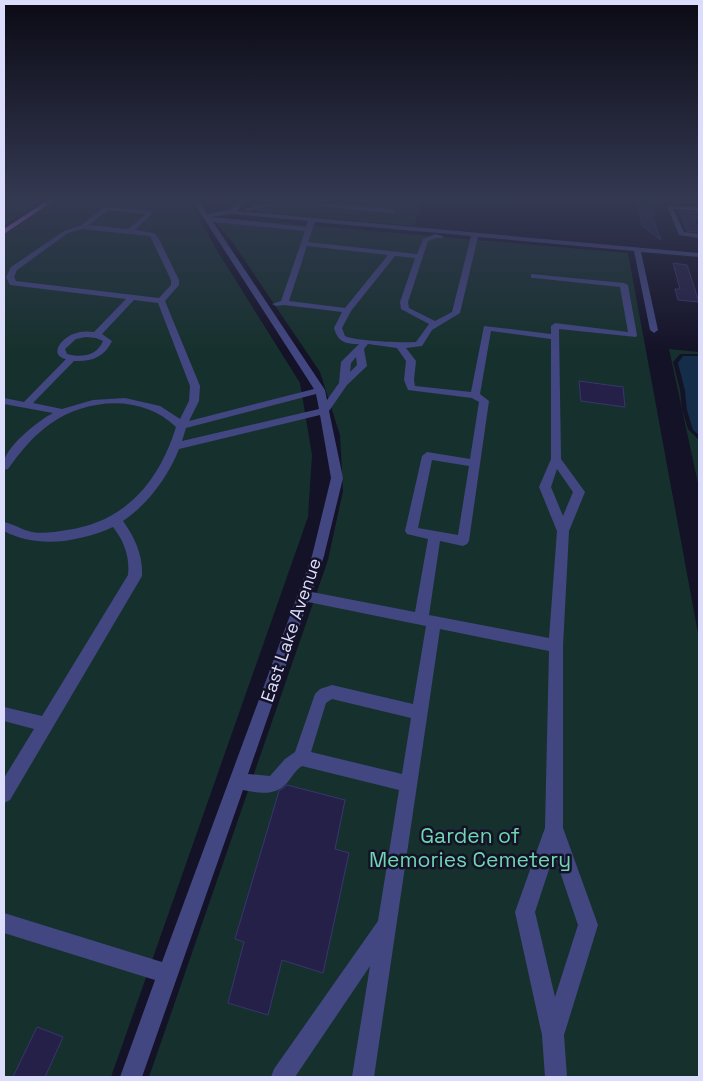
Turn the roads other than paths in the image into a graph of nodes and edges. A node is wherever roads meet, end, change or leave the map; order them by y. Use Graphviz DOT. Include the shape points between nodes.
graph roads {
  1 [pos="40,250"];
  2 [pos="162,250"];
  3 [pos="229,250"];
  4 [pos="301,250"];
  5 [pos="368,250"];
  6 [pos="422,250"];
  7 [pos="471,250"];
  8 [pos="637,250"];
  9 [pos="643,250"];
  10 [pos="394,253"];
  11 [pos="699,255"];
  12 [pos="420,256"];
  13 [pos="534,276"];
  14 [pos="13,283"];
  15 [pos="4,290"];
  16 [pos="132,298"];
  17 [pos="161,301"];
  18 [pos="284,303"];
  19 [pos="265,307"];
  20 [pos="347,310"];
  21 [pos="433,324"];
  22 [pos="654,330"];
  23 [pos="96,335"];
  24 [pos="555,337"];
  25 [pos="366,341"];
  26 [pos="400,346"];
  27 [pos="360,349"];
  28 [pos="72,358"];
  29 [pos="344,383"];
  30 [pos="320,390"];
  31 [pos="476,396"];
  32 [pos="4,401"];
  33 [pos="26,405"];
  34 [pos="324,411"];
  35 [pos="63,412"];
  36 [pos="181,426"];
  37 [pos="175,446"];
  38 [pos="556,459"];
  39 [pos="475,463"];
  40 [pos="4,466"];
  41 [pos="115,520"];
  42 [pos="4,526"];
  43 [pos="562,531"];
  44 [pos="435,536"];
  45 [pos="304,596"];
  46 [pos="428,620"];
  47 [pos="556,646"];
  48 [pos="420,713"];
  49 [pos="4,714"];
  50 [pos="46,724"];
  51 [pos="301,758"];
  52 [pos="238,780"];
  53 [pos="409,784"];
  54 [pos="4,794"];
  55 [pos="554,828"];
  56 [pos="4,923"];
  57 [pos="388,924"];
  58 [pos="169,974"];
  59 [pos="553,1035"];
  60 [pos="131,1077"];
  61 [pos="282,1077"];
  62 [pos="363,1077"];
  63 [pos="556,1077"];
  1 -- 14 [label="street" via="14,269 10,277"];
  2 -- 17 [label="street" via="175,284"];
  3 -- 19 [label="street, East Lake Avenue"];
  4 -- 18 [label="street"];
  5 -- 10 [label="street"];
  6 -- 12 [label="street"];
  7 -- 21 [label="street" via="456,313"];
  8 -- 22 [label="street"];
  9 -- 11 [label="street"];
  10 -- 12 [label="street"];
  10 -- 20 [label="street"];
  12 -- 21 [label="street" via="404,302 406,309"];
  13 -- 24 [label="street" via="624,285 633,335 555,326"];
  14 -- 15 [label="street"];
  14 -- 16 [label="street"];
  16 -- 17 [label="street"];
  16 -- 23 [label="street"];
  17 -- 36 [label="street" via="195,386 194,401"];
  18 -- 19 [label="street"];
  18 -- 20 [label="street"];
  19 -- 30 [label="street, East Lake Avenue"];
  20 -- 25 [label="street" via="338,328 341,337 348,341"];
  21 -- 26 [label="street" via="419,344"];
  23 -- 28 [label="street" via="80,335 61,348 64,356"];
  23 -- 28 [label="street" via="108,340 98,354 90,358"];
  24 -- 31 [label="street" via="487,328"];
  24 -- 38 [label="street"];
  25 -- 26 [label="street"];
  25 -- 27 [label="street"];
  26 -- 31 [label="street" via="412,361 411,388"];
  27 -- 29 [label="street" via="346,362"];
  27 -- 29 [label="street" via="362,366"];
  28 -- 33 [label="street"];
  29 -- 34 [label="street"];
  30 -- 34 [label="street, East Lake Avenue"];
  30 -- 36 [label="street"];
  31 -- 39 [label="street" via="484,401"];
  32 -- 33 [label="street"];
  33 -- 35 [label="street"];
  34 -- 37 [label="street"];
  34 -- 45 [label="street, East Lake Avenue" via="337,478 318,556"];
  35 -- 36 [label="street" via="104,401 135,400 166,412"];
  35 -- 40 [label="street" via="41,426"];
  36 -- 37 [label="street"];
  37 -- 41 [label="street" via="146,493"];
  38 -- 43 [label="street" via="545,487"];
  38 -- 43 [label="street" via="579,492"];
  39 -- 44 [label="street" via="463,541"];
  39 -- 44 [label="street" via="427,456 411,531"];
  41 -- 42 [label="street" via="82,533 39,538 21,536"];
  41 -- 50 [label="street" via="132,548 135,576"];
  43 -- 47 [label="street"];
  44 -- 46 [label="street"];
  45 -- 46 [label="street"];
  45 -- 52 [label="street, East Lake Avenue"];
  46 -- 47 [label="street"];
  46 -- 48 [label="street"];
  47 -- 55 [label="street"];
  48 -- 51 [label="street" via="332,692 325,694 320,699"];
  48 -- 53 [label="street"];
  49 -- 50 [label="street"];
  50 -- 54 [label="street"];
  51 -- 52 [label="street" via="292,762 277,781 268,785"];
  51 -- 53 [label="street"];
  52 -- 58 [label="street, East Lake Avenue"];
  53 -- 57 [label="street"];
  55 -- 59 [label="street" via="525,912"];
  55 -- 59 [label="street" via="588,925"];
  56 -- 58 [label="street"];
  57 -- 61 [label="street"];
  57 -- 62 [label="street"];
  58 -- 60 [label="street, East Lake Avenue"];
  59 -- 63 [label="street"];
}
